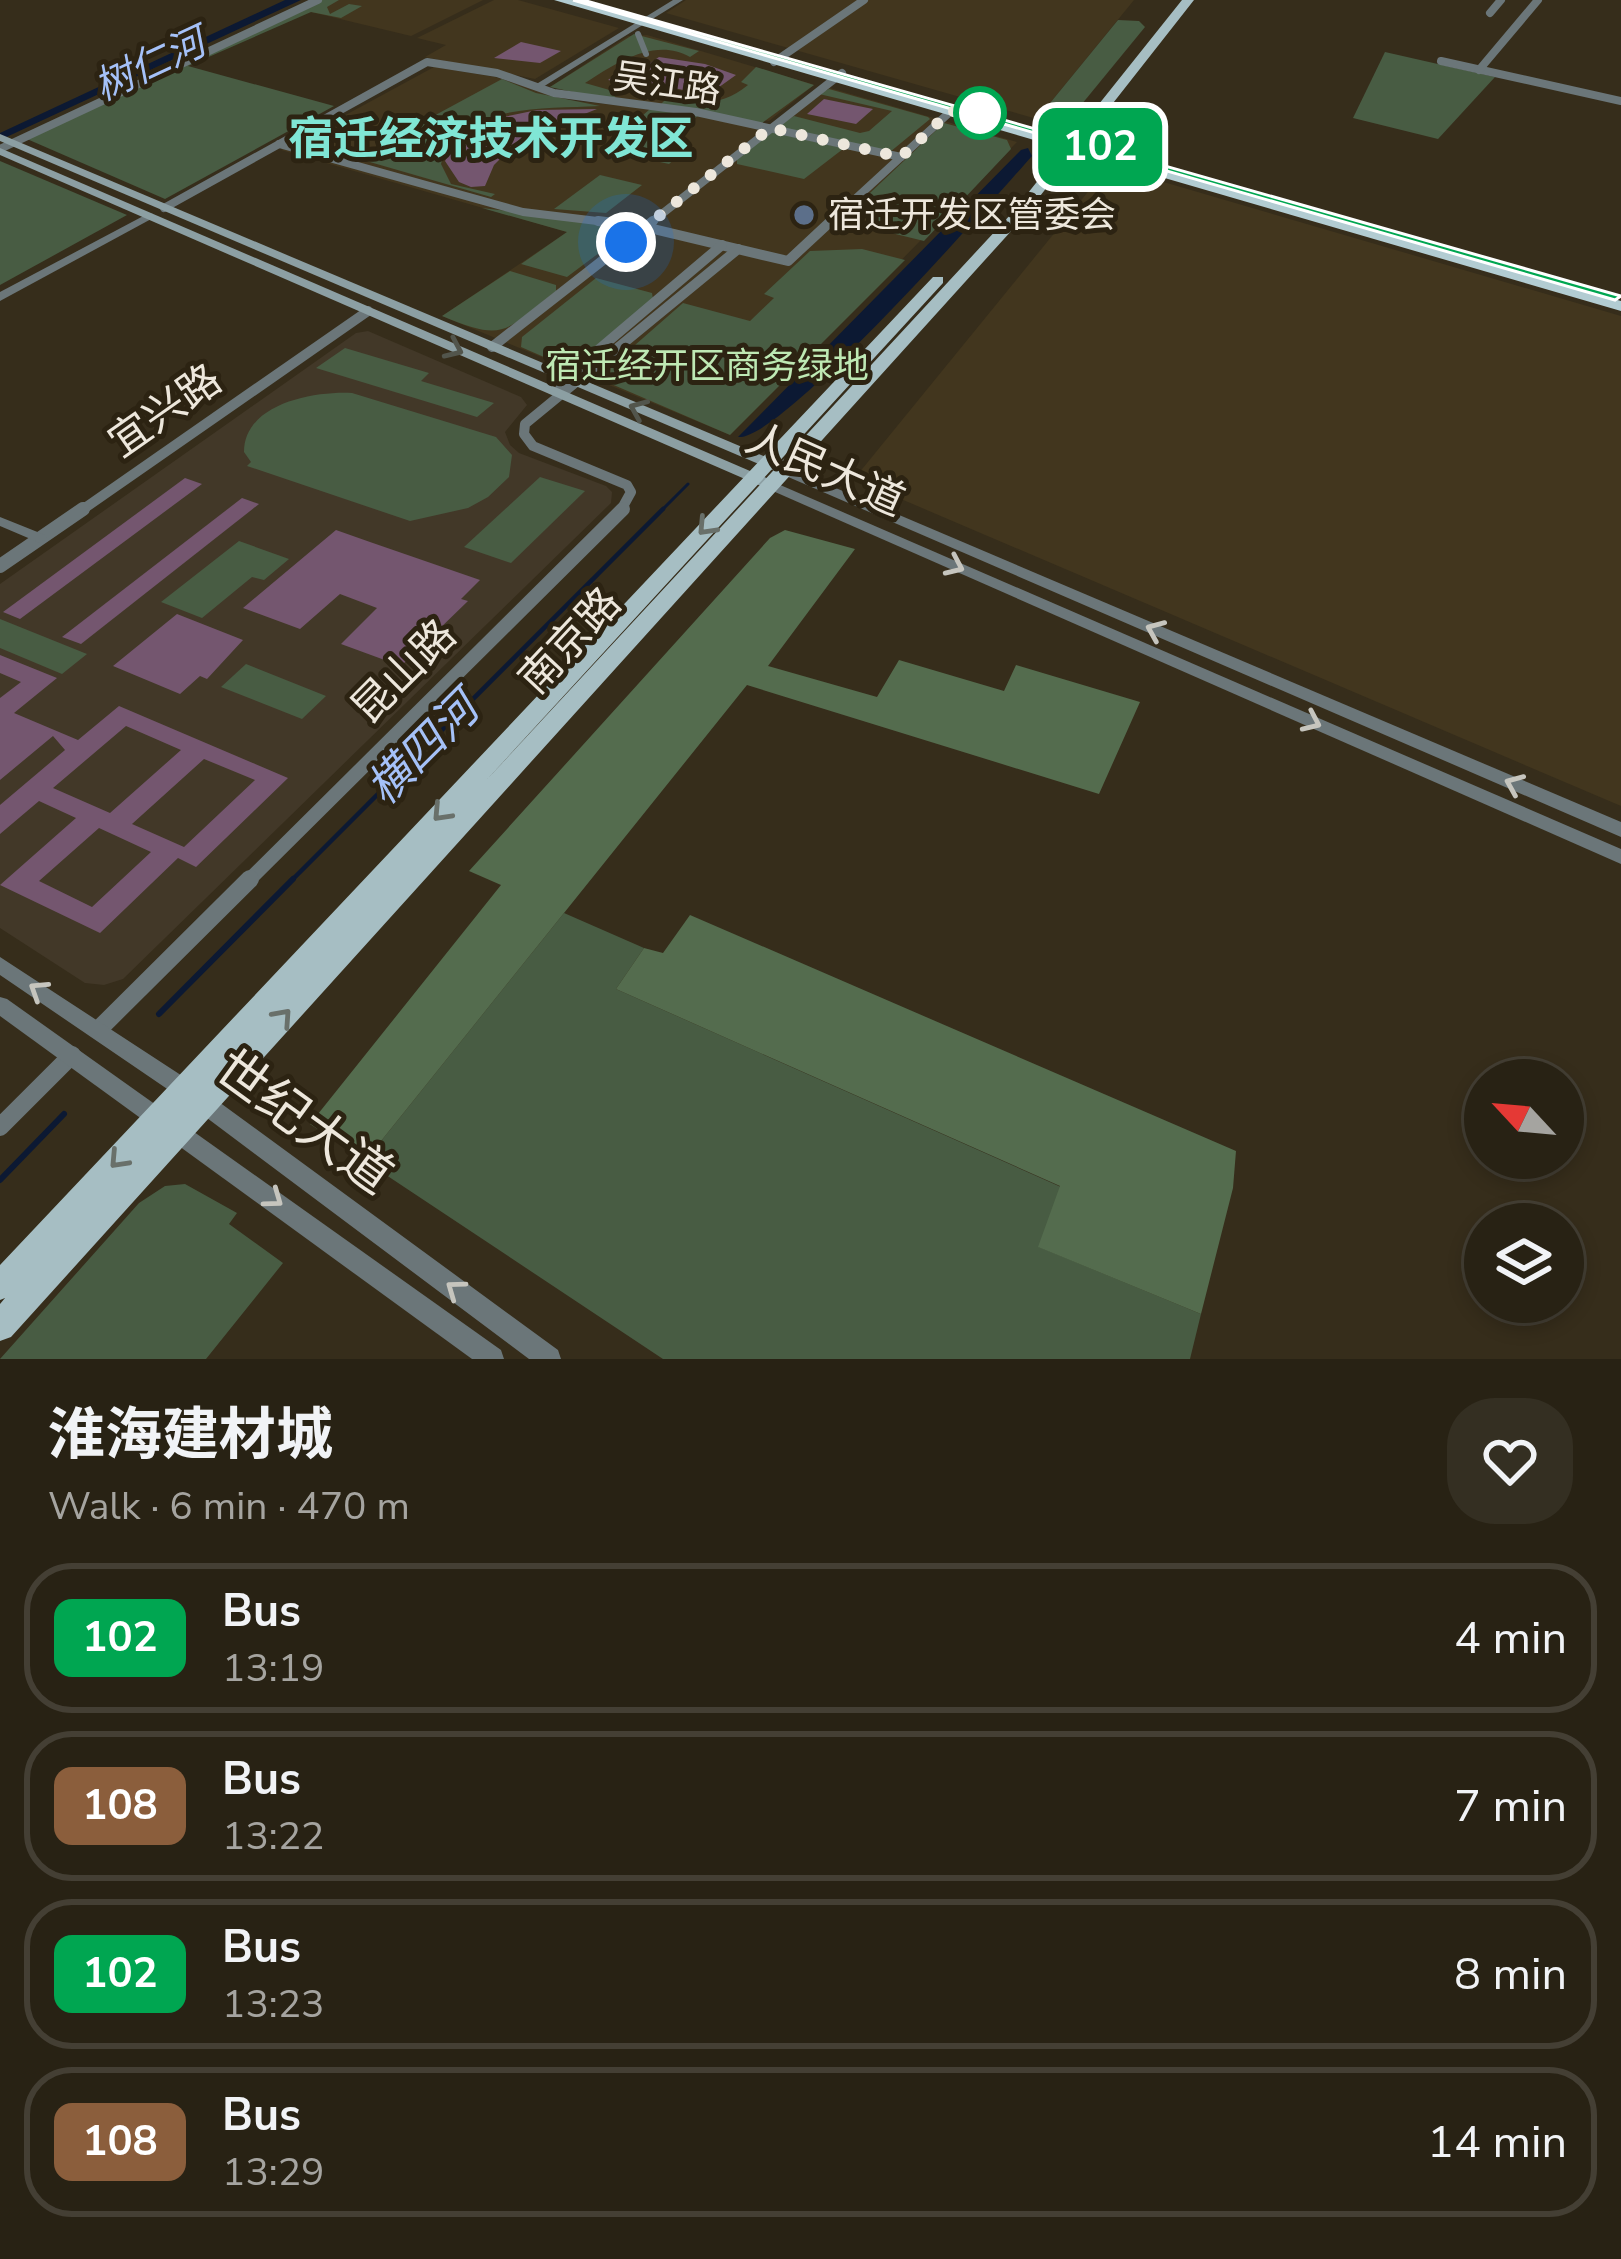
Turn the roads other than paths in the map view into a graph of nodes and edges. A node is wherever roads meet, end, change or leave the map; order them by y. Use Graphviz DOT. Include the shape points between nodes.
graph roads {
  1 [pos="316,0"];
  2 [pos="560,0"];
  3 [pos="579,0"];
  4 [pos="679,0"];
  5 [pos="864,0"];
  6 [pos="1174,0"];
  7 [pos="1188,0"];
  8 [pos="1501,0"];
  9 [pos="1538,0"];
  10 [pos="1490,13"];
  11 [pos="642,26"];
  12 [pos="646,54"];
  13 [pos="778,59"];
  14 [pos="1441,62"];
  15 [pos="1479,70"];
  16 [pos="837,76"];
  17 [pos="536,88"];
  18 [pos="1621,101"];
  19 [pos="951,111"];
  20 [pos="770,128"];
  21 [pos="1069,142"];
  22 [pos="5,144"];
  23 [pos="280,144"];
  24 [pos="901,157"];
  25 [pos="164,208"];
  26 [pos="148,215"];
  27 [pos="645,227"];
  28 [pos="722,245"];
  29 [pos="738,249"];
  30 [pos="0,294"];
  31 [pos="1621,296"];
  32 [pos="1621,306"];
  33 [pos="368,311"];
  34 [pos="492,347"];
  35 [pos="572,381"];
  36 [pos="558,394"];
  37 [pos="768,474"];
  38 [pos="0,520"];
  39 [pos="40,538"];
  40 [pos="0,566"];
  41 [pos="1621,830"];
  42 [pos="1621,857"];
  43 [pos="0,965"];
  44 [pos="0,1005"];
  45 [pos="98,1030"];
  46 [pos="72,1055"];
  47 [pos="195,1096"];
  48 [pos="170,1123"];
  49 [pos="0,1127"];
  50 [pos="0,1286"];
  51 [pos="0,1326"];
  52 [pos="492,1359"];
  53 [pos="549,1359"];
  1 -- 22 [label="street"];
  2 -- 11 [label="highway"];
  3 -- 11 [label="highway"];
  4 -- 11 [label="street"];
  5 -- 13 [label="street"];
  6 -- 21 [label="main road, 南京路"];
  7 -- 21 [label="main road, 南京路"];
  8 -- 10 [label="street"];
  9 -- 15 [label="street"];
  11 -- 12 [label="street"];
  11 -- 13 [label="highway"];
  11 -- 17 [label="street"];
  13 -- 16 [label="highway"];
  14 -- 15 [label="street"];
  15 -- 18 [label="street"];
  16 -- 19 [label="highway"];
  16 -- 20 [label="street"];
  16 -- 21 [label="highway"];
  17 -- 20 [label="street, 吴江路"];
  17 -- 23 [label="street, 吴江路" via="427,62"];
  19 -- 21 [label="highway"];
  19 -- 24 [label="street"];
  20 -- 24 [label="street, 吴江路"];
  20 -- 27 [label="street"];
  21 -- 31 [label="highway"];
  21 -- 32 [label="highway"];
  21 -- 37 [label="main road, 南京路"];
  22 -- 25 [label="main road, 人民大道"];
  22 -- 26 [label="main road, 人民大道"];
  23 -- 25 [label="street"];
  23 -- 27 [label="street" via="523,212"];
  24 -- 29 [label="street" via="788,261"];
  25 -- 34 [label="main road, 人民大道"];
  26 -- 30 [label="street"];
  26 -- 33 [label="main road, 人民大道"];
  27 -- 28 [label="street"];
  27 -- 34 [label="street"];
  28 -- 29 [label="street"];
  28 -- 35 [label="street"];
  29 -- 35 [label="street"];
  33 -- 36 [label="main road, 人民大道, one-way"];
  33 -- 39 [label="street, 宜兴路"];
  34 -- 35 [label="main road, 人民大道"];
  35 -- 36 [label="street"];
  37 -- 35 [label="main road, 人民大道, one-way"];
  36 -- 37 [label="main road, 人民大道"];
  36 -- 45 [label="street, 昆山路" via="525,424 527,440 622,480 631,492 625,507"];
  41 -- 37 [label="street, 人民大道, one-way"];
  37 -- 42 [label="street, 人民大道, one-way"];
  37 -- 47 [label="main road, 南京路"];
  38 -- 39 [label="street"];
  39 -- 40 [label="street, 宜兴路"];
  45 -- 43 [label="street, 世纪大道, one-way"];
  44 -- 46 [label="street, 世纪大道"];
  45 -- 47 [label="street, 世纪大道"];
  46 -- 48 [label="street, 世纪大道"];
  46 -- 49 [label="street"];
  47 -- 48 [label="main road, 南京路"];
  53 -- 47 [label="street, 世纪大道, one-way"];
  48 -- 50 [label="main road, 南京路, one-way"];
  48 -- 51 [label="main road, 南京路"];
  48 -- 52 [label="street, 世纪大道, one-way"];
}
